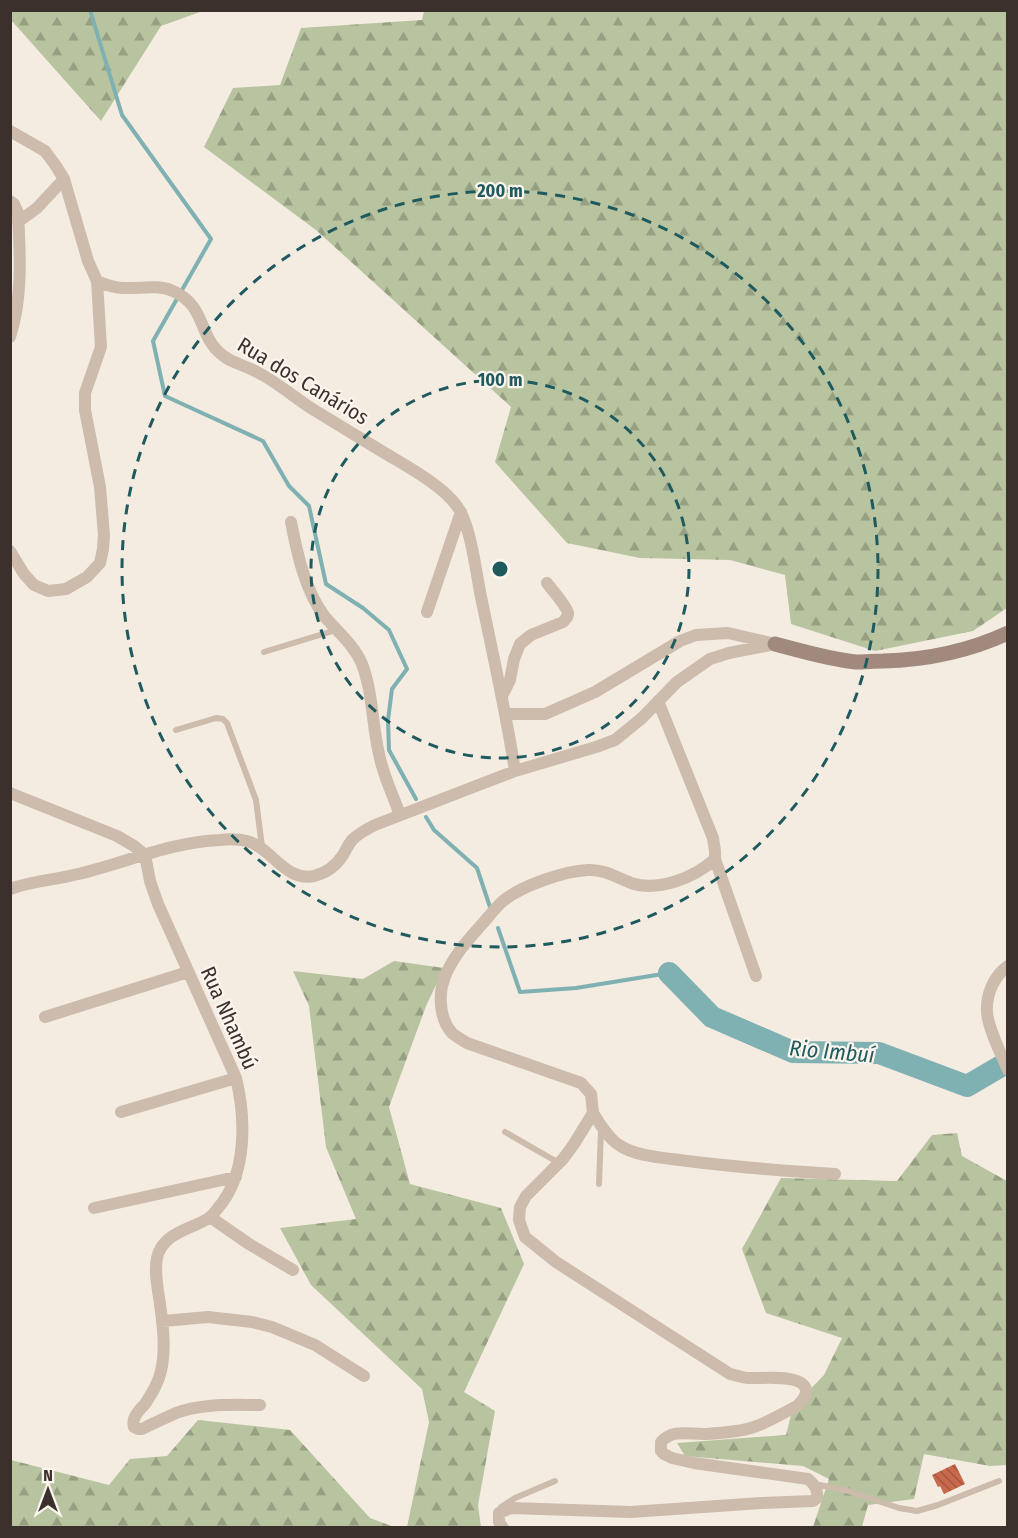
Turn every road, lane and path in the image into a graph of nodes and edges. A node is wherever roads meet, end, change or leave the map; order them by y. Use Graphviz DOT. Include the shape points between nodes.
graph roads {
  1 [pos="10,131"];
  2 [pos="64,179"];
  3 [pos="10,201"];
  4 [pos="18,222"];
  5 [pos="97,281"];
  6 [pos="10,337"];
  7 [pos="461,512"];
  8 [pos="291,522"];
  9 [pos="10,551"];
  10 [pos="547,583"];
  11 [pos="427,612"];
  12 [pos="337,630"];
  13 [pos="1008,633"];
  14 [pos="775,644"];
  15 [pos="264,652"];
  16 [pos="502,696"];
  17 [pos="658,701"];
  18 [pos="506,714"];
  19 [pos="177,730"];
  20 [pos="515,771"];
  21 [pos="10,793"];
  22 [pos="400,815"];
  23 [pos="262,848"];
  24 [pos="145,855"];
  25 [pos="715,859"];
  26 [pos="10,889"];
  27 [pos="1008,966"];
  28 [pos="188,972"];
  29 [pos="756,976"];
  30 [pos="45,1017"];
  31 [pos="1008,1070"];
  32 [pos="236,1078"];
  33 [pos="121,1112"];
  34 [pos="593,1113"];
  35 [pos="601,1126"];
  36 [pos="505,1132"];
  37 [pos="559,1163"];
  38 [pos="835,1174"];
  39 [pos="236,1177"];
  40 [pos="598,1184"];
  41 [pos="94,1208"];
  42 [pos="210,1218"];
  43 [pos="292,1270"];
  44 [pos="163,1321"];
  45 [pos="364,1376"];
  46 [pos="260,1406"];
  47 [pos="555,1481"];
  48 [pos="999,1481"];
  49 [pos="814,1484"];
  50 [pos="499,1513"];
  51 [pos="503,1527"];
  1 -- 2 [label="street" via="45,151"];
  2 -- 4 [label="street"];
  2 -- 5 [label="street"];
  3 -- 4 [label="street" via="16,208"];
  4 -- 6 [label="street" via="20,295"];
  5 -- 7 [label="street, Rua dos Canários" via="109,286 155,287 177,293 195,308 216,350 411,469 439,488"];
  5 -- 9 [label="street" via="101,347 85,393 85,410 100,487 104,535 100,563 87,577 66,589 48,591 34,585"];
  7 -- 11 [label="street"];
  7 -- 16 [label="street, Rua dos Canários"];
  8 -- 12 [label="street" via="303,572 324,615"];
  10 -- 16 [label="street" via="565,606 567,618 531,635 520,645"];
  12 -- 15 [label="lane"];
  12 -- 22 [label="street" via="361,661 379,756"];
  13 -- 14 [label="street" via="989,642 901,661 858,662"];
  14 -- 17 [label="street" via="710,659"];
  14 -- 18 [label="street" via="728,633 696,635 595,692 545,714"];
  16 -- 18 [label="street, Rua dos Canários"];
  17 -- 20 [label="street" via="615,740"];
  17 -- 25 [label="street" via="713,838"];
  18 -- 20 [label="street, Rua dos Canários"];
  19 -- 23 [label="lane" via="216,718 227,723 256,800"];
  20 -- 22 [label="street"];
  21 -- 24 [label="street" via="117,836"];
  22 -- 23 [label="street" via="360,833 336,864 313,876 304,877 283,867"];
  23 -- 24 [label="street" via="248,841 209,840"];
  24 -- 26 [label="street"];
  24 -- 28 [label="street, Rua Nhambú" via="158,904"];
  25 -- 29 [label="street"];
  25 -- 34 [label="street" via="692,875 657,885 643,886 588,870 522,889 503,902 466,942 448,969 441,987 441,1010 453,1034 467,1043 581,1083 591,1094"];
  27 -- 31 [label="street" via="998,973 990,990 987,1011"];
  28 -- 30 [label="street"];
  28 -- 32 [label="street, Rua Nhambú"];
  32 -- 33 [label="street"];
  32 -- 39 [label="street, Rua Nhambú" via="242,1135"];
  34 -- 35 [label="street"];
  34 -- 37 [label="street"];
  35 -- 38 [label="street" via="620,1146 661,1158"];
  35 -- 40 [label="lane"];
  36 -- 37 [label="lane"];
  37 -- 49 [label="street" via="520,1207 519,1220 525,1237 556,1262 730,1374 793,1379 806,1388 797,1406 754,1427 666,1437 662,1442 664,1454 694,1463 808,1479"];
  39 -- 41 [label="street"];
  39 -- 42 [label="street, Rua Nhambú" via="225,1201"];
  42 -- 43 [label="street"];
  42 -- 44 [label="street, Rua Nhambú" via="171,1236 162,1245 156,1272"];
  44 -- 45 [label="street" via="208,1317 252,1322 315,1345"];
  44 -- 46 [label="street, Rua Nhambú" via="164,1350 158,1383 134,1420 134,1427 142,1429 178,1412 198,1408"];
  47 -- 50 [label="lane" via="515,1498 501,1507"];
  48 -- 49 [label="lane" via="916,1511"];
  49 -- 50 [label="street" via="818,1490 813,1501 631,1512 511,1509"];
  50 -- 51 [label="street"];
}
